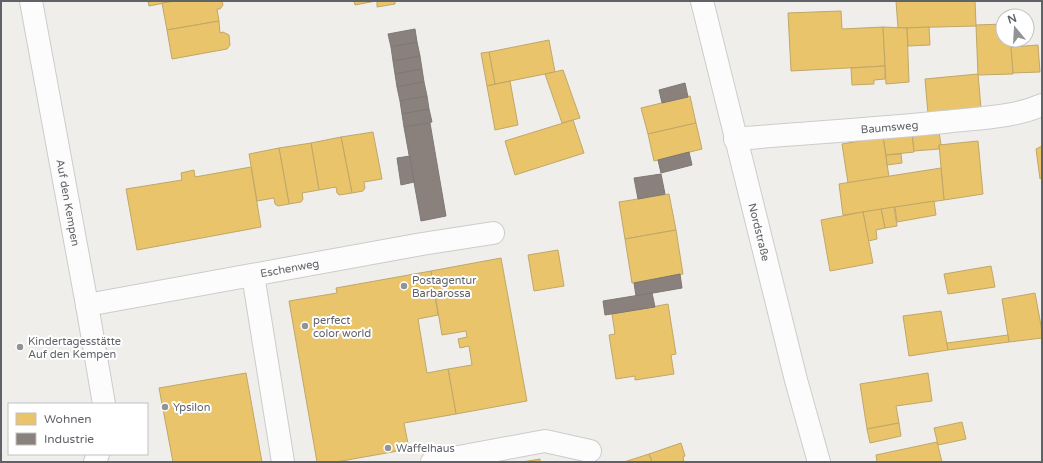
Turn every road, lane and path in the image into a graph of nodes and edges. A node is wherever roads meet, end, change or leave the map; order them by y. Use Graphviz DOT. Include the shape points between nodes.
graph roads {
  1 [pos="31,1"];
  2 [pos="702,1"];
  3 [pos="1042,105"];
  4 [pos="735,139"];
  5 [pos="493,233"];
  6 [pos="253,275"];
  7 [pos="87,305"];
  8 [pos="104,403"];
  9 [pos="590,451"];
  10 [pos="283,462"];
  11 [pos="432,462"];
  12 [pos="819,462"];
  1 -- 7 [label="street, Auf den Kempen"];
  2 -- 4 [label="street, Nordstraße"];
  3 -- 4 [label="street, Baumsweg" via="1002,116"];
  4 -- 12 [label="street, Nordstraße"];
  5 -- 6 [label="street, Eschenweg"];
  6 -- 7 [label="street, Eschenweg"];
  6 -- 10 [label="street"];
  7 -- 8 [label="street, Auf den Kempen"];
  9 -- 11 [label="street" via="545,441"];
}
